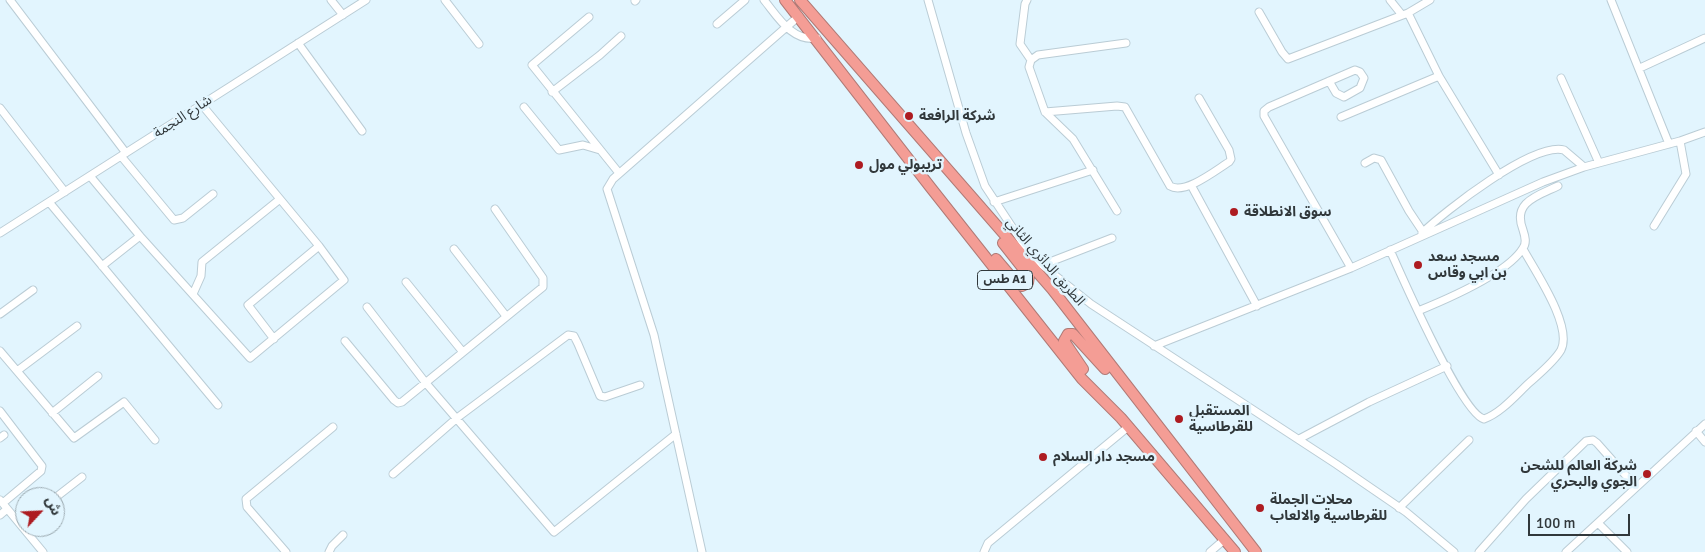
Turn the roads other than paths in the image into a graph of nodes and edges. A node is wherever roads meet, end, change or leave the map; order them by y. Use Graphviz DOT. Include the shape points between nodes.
graph roads {
  1 [pos="10,0"];
  2 [pos="331,0"];
  3 [pos="366,0"];
  4 [pos="445,0"];
  5 [pos="746,0"];
  6 [pos="764,0"];
  7 [pos="785,0"];
  8 [pos="800,0"];
  9 [pos="928,0"];
  10 [pos="1028,0"];
  11 [pos="1390,0"];
  12 [pos="1430,0"];
  13 [pos="1611,0"];
  14 [pos="1260,12"];
  15 [pos="1405,14"];
  16 [pos="343,15"];
  17 [pos="799,16"];
  18 [pos="589,17"];
  19 [pos="717,24"];
  20 [pos="787,27"];
  21 [pos="621,36"];
  22 [pos="817,38"];
  23 [pos="1705,38"];
  24 [pos="298,43"];
  25 [pos="1126,43"];
  26 [pos="479,44"];
  27 [pos="1031,60"];
  28 [pos="1640,68"];
  29 [pos="1439,76"];
  30 [pos="1561,78"];
  31 [pos="1328,81"];
  32 [pos="552,92"];
  33 [pos="1198,98"];
  34 [pos="202,105"];
  35 [pos="524,107"];
  36 [pos="0,108"];
  37 [pos="1045,112"];
  38 [pos="1342,118"];
  39 [pos="362,131"];
  40 [pos="1705,132"];
  41 [pos="1680,142"];
  42 [pos="1669,144"];
  43 [pos="600,150"];
  44 [pos="124,155"];
  45 [pos="1365,163"];
  46 [pos="1598,163"];
  47 [pos="1584,167"];
  48 [pos="1093,170"];
  49 [pos="619,173"];
  50 [pos="1499,174"];
  51 [pos="90,176"];
  52 [pos="953,176"];
  53 [pos="1191,185"];
  54 [pos="1558,186"];
  55 [pos="931,188"];
  56 [pos="65,192"];
  57 [pos="213,194"];
  58 [pos="280,199"];
  59 [pos="49,202"];
  60 [pos="994,202"];
  61 [pos="495,209"];
  62 [pos="1117,211"];
  63 [pos="1654,226"];
  64 [pos="1423,232"];
  65 [pos="0,233"];
  66 [pos="140,236"];
  67 [pos="1112,238"];
  68 [pos="1416,239"];
  69 [pos="319,246"];
  70 [pos="1523,248"];
  71 [pos="454,249"];
  72 [pos="1390,250"];
  73 [pos="1042,265"];
  74 [pos="102,266"];
  75 [pos="1351,268"];
  76 [pos="406,282"];
  77 [pos="33,290"];
  78 [pos="193,294"];
  79 [pos="1256,306"];
  80 [pos="367,307"];
  81 [pos="1418,312"];
  82 [pos="0,314"];
  83 [pos="506,316"];
  84 [pos="77,326"];
  85 [pos="274,339"];
  86 [pos="345,341"];
  87 [pos="1154,346"];
  88 [pos="462,351"];
  89 [pos="0,352"];
  90 [pos="1447,366"];
  91 [pos="17,371"];
  92 [pos="98,376"];
  93 [pos="425,382"];
  94 [pos="640,385"];
  95 [pos="218,406"];
  96 [pos="0,411"];
  97 [pos="52,413"];
  98 [pos="457,418"];
  99 [pos="1122,418"];
  100 [pos="1705,424"];
  101 [pos="333,427"];
  102 [pos="1128,427"];
  103 [pos="1696,431"];
  104 [pos="676,434"];
  105 [pos="1299,439"];
  106 [pos="155,440"];
  107 [pos="1469,440"];
  108 [pos="1705,442"];
  109 [pos="392,474"];
  110 [pos="82,477"];
  111 [pos="1636,486"];
  112 [pos="65,490"];
  113 [pos="3,504"];
  114 [pos="1399,508"];
  115 [pos="15,515"];
  116 [pos="0,516"];
  117 [pos="1598,523"];
  118 [pos="343,535"];
  119 [pos="33,537"];
  120 [pos="1224,540"];
  121 [pos="43,552"];
  122 [pos="286,552"];
  123 [pos="329,552"];
  124 [pos="702,552"];
  125 [pos="984,552"];
  126 [pos="1210,552"];
  127 [pos="1235,552"];
  128 [pos="1251,552"];
  129 [pos="1256,552"];
  130 [pos="1454,552"];
  131 [pos="1479,552"];
  132 [pos="1566,552"];
  133 [pos="1627,552"];
  1 -- 44 [label="street"];
  2 -- 16 [label="street"];
  3 -- 16 [label="street, شارع النجمة"];
  4 -- 26 [label="street"];
  5 -- 19 [label="street"];
  6 -- 20 [label="street"];
  7 -- 17 [label="highway, طس A1"];
  8 -- 52 [label="highway, الطريق الدائري الثاني / طس A1"];
  9 -- 60 [label="street" via="972,151"];
  10 -- 27 [label="street" via="1020,44"];
  11 -- 15 [label="street"];
  12 -- 15 [label="street"];
  13 -- 28 [label="street"];
  14 -- 15 [label="street" via="1288,59"];
  15 -- 29 [label="street"];
  16 -- 24 [label="street, شارع النجمة"];
  17 -- 20 [label="street"];
  17 -- 22 [label="highway, طس A1"];
  18 -- 32 [label="street" via="532,64"];
  20 -- 22 [label="street" via="803,39"];
  20 -- 49 [label="street"];
  21 -- 32 [label="street"];
  22 -- 55 [label="highway, طس A1"];
  23 -- 28 [label="street"];
  24 -- 34 [label="street, شارع النجمة"];
  24 -- 39 [label="street"];
  25 -- 27 [label="street" via="1038,55"];
  27 -- 37 [label="street" via="1030,66"];
  28 -- 42 [label="street"];
  29 -- 38 [label="street"];
  29 -- 50 [label="street"];
  30 -- 46 [label="street"];
  31 -- 31 [label="street" via="1355,70 1364,78 1360,88 1344,97 1336,93"];
  31 -- 75 [label="street" via="1266,108 1264,116"];
  32 -- 43 [label="street"];
  33 -- 53 [label="street" via="1229,150 1231,159"];
  34 -- 44 [label="street, شارع النجمة"];
  34 -- 58 [label="street"];
  35 -- 43 [label="street" via="559,150 583,145"];
  36 -- 56 [label="street"];
  37 -- 48 [label="street" via="1068,132"];
  37 -- 53 [label="street" via="1126,108 1170,186 1178,189"];
  40 -- 41 [label="street"];
  41 -- 42 [label="street"];
  41 -- 63 [label="street" via="1686,174"];
  42 -- 46 [label="street"];
  43 -- 49 [label="street"];
  44 -- 51 [label="street, شارع النجمة"];
  44 -- 57 [label="street" via="174,220 183,218"];
  45 -- 64 [label="street" via="1374,158 1382,160"];
  46 -- 47 [label="street"];
  47 -- 50 [label="street" via="1569,153 1557,149"];
  47 -- 68 [label="street" via="1502,198"];
  48 -- 60 [label="street"];
  48 -- 62 [label="street"];
  49 -- 104 [label="street" via="608,183 609,201 654,335"];
  50 -- 64 [label="street" via="1455,204"];
  51 -- 56 [label="street, شارع النجمة"];
  51 -- 66 [label="street"];
  52 -- 55 [label="highway" via="965,197 1028,274 1027,285 1018,285 955,211"];
  52 -- 129 [label="highway, الطريق الدائري الثاني / طس A1" via="1052,289"];
  53 -- 79 [label="street"];
  54 -- 70 [label="street" via="1531,198 1520,212 1525,240"];
  55 -- 99 [label="highway, طس A1" via="1082,378"];
  56 -- 59 [label="street, شارع النجمة"];
  58 -- 69 [label="street"];
  58 -- 78 [label="street" via="202,262"];
  59 -- 65 [label="street, شارع النجمة"];
  59 -- 74 [label="street"];
  60 -- 73 [label="street"];
  61 -- 83 [label="street" via="544,282 543,287"];
  64 -- 68 [label="street"];
  66 -- 74 [label="street"];
  66 -- 78 [label="street"];
  67 -- 73 [label="street"];
  68 -- 72 [label="street"];
  69 -- 85 [label="street" via="344,280"];
  69 -- 85 [label="street" via="248,305"];
  70 -- 81 [label="street" via="1479,283"];
  70 -- 90 [label="street" via="1563,326 1560,352 1514,397 1484,419 1466,401"];
  71 -- 83 [label="street"];
  72 -- 75 [label="street"];
  72 -- 81 [label="street"];
  73 -- 87 [label="street" via="1091,304"];
  74 -- 95 [label="street"];
  75 -- 79 [label="street"];
  76 -- 88 [label="street"];
  77 -- 82 [label="street"];
  78 -- 85 [label="street" via="250,358"];
  79 -- 87 [label="street"];
  80 -- 93 [label="street"];
  81 -- 90 [label="street"];
  83 -- 88 [label="street"];
  84 -- 91 [label="street"];
  86 -- 93 [label="street" via="398,403"];
  87 -- 105 [label="street"];
  88 -- 93 [label="street"];
  89 -- 91 [label="street"];
  90 -- 105 [label="street"];
  91 -- 97 [label="street"];
  92 -- 97 [label="street"];
  93 -- 98 [label="street"];
  94 -- 98 [label="street" via="600,396 574,336 568,335"];
  96 -- 113 [label="street" via="42,466"];
  97 -- 106 [label="street" via="74,438 124,402"];
  98 -- 104 [label="street" via="554,532"];
  98 -- 109 [label="street"];
  99 -- 102 [label="highway, طس A1"];
  99 -- 128 [label="highway" via="1079,364 1064,341 1066,335 1074,334 1100,363"];
  100 -- 103 [label="street"];
  101 -- 122 [label="street" via="246,499 247,507"];
  102 -- 120 [label="highway, طس A1"];
  102 -- 125 [label="street" via="988,543"];
  103 -- 108 [label="street"];
  103 -- 111 [label="street"];
  104 -- 124 [label="street"];
  105 -- 114 [label="street"];
  107 -- 114 [label="street"];
  110 -- 112 [label="street"];
  111 -- 117 [label="street"];
  111 -- 131 [label="street" via="1597,443 1586,441 1526,499"];
  113 -- 115 [label="street"];
  113 -- 116 [label="street"];
  114 -- 130 [label="street"];
  117 -- 132 [label="street"];
  117 -- 133 [label="street"];
  118 -- 123 [label="street"];
  119 -- 121 [label="street"];
  120 -- 126 [label="street"];
  120 -- 127 [label="highway, طس A1"];
}
